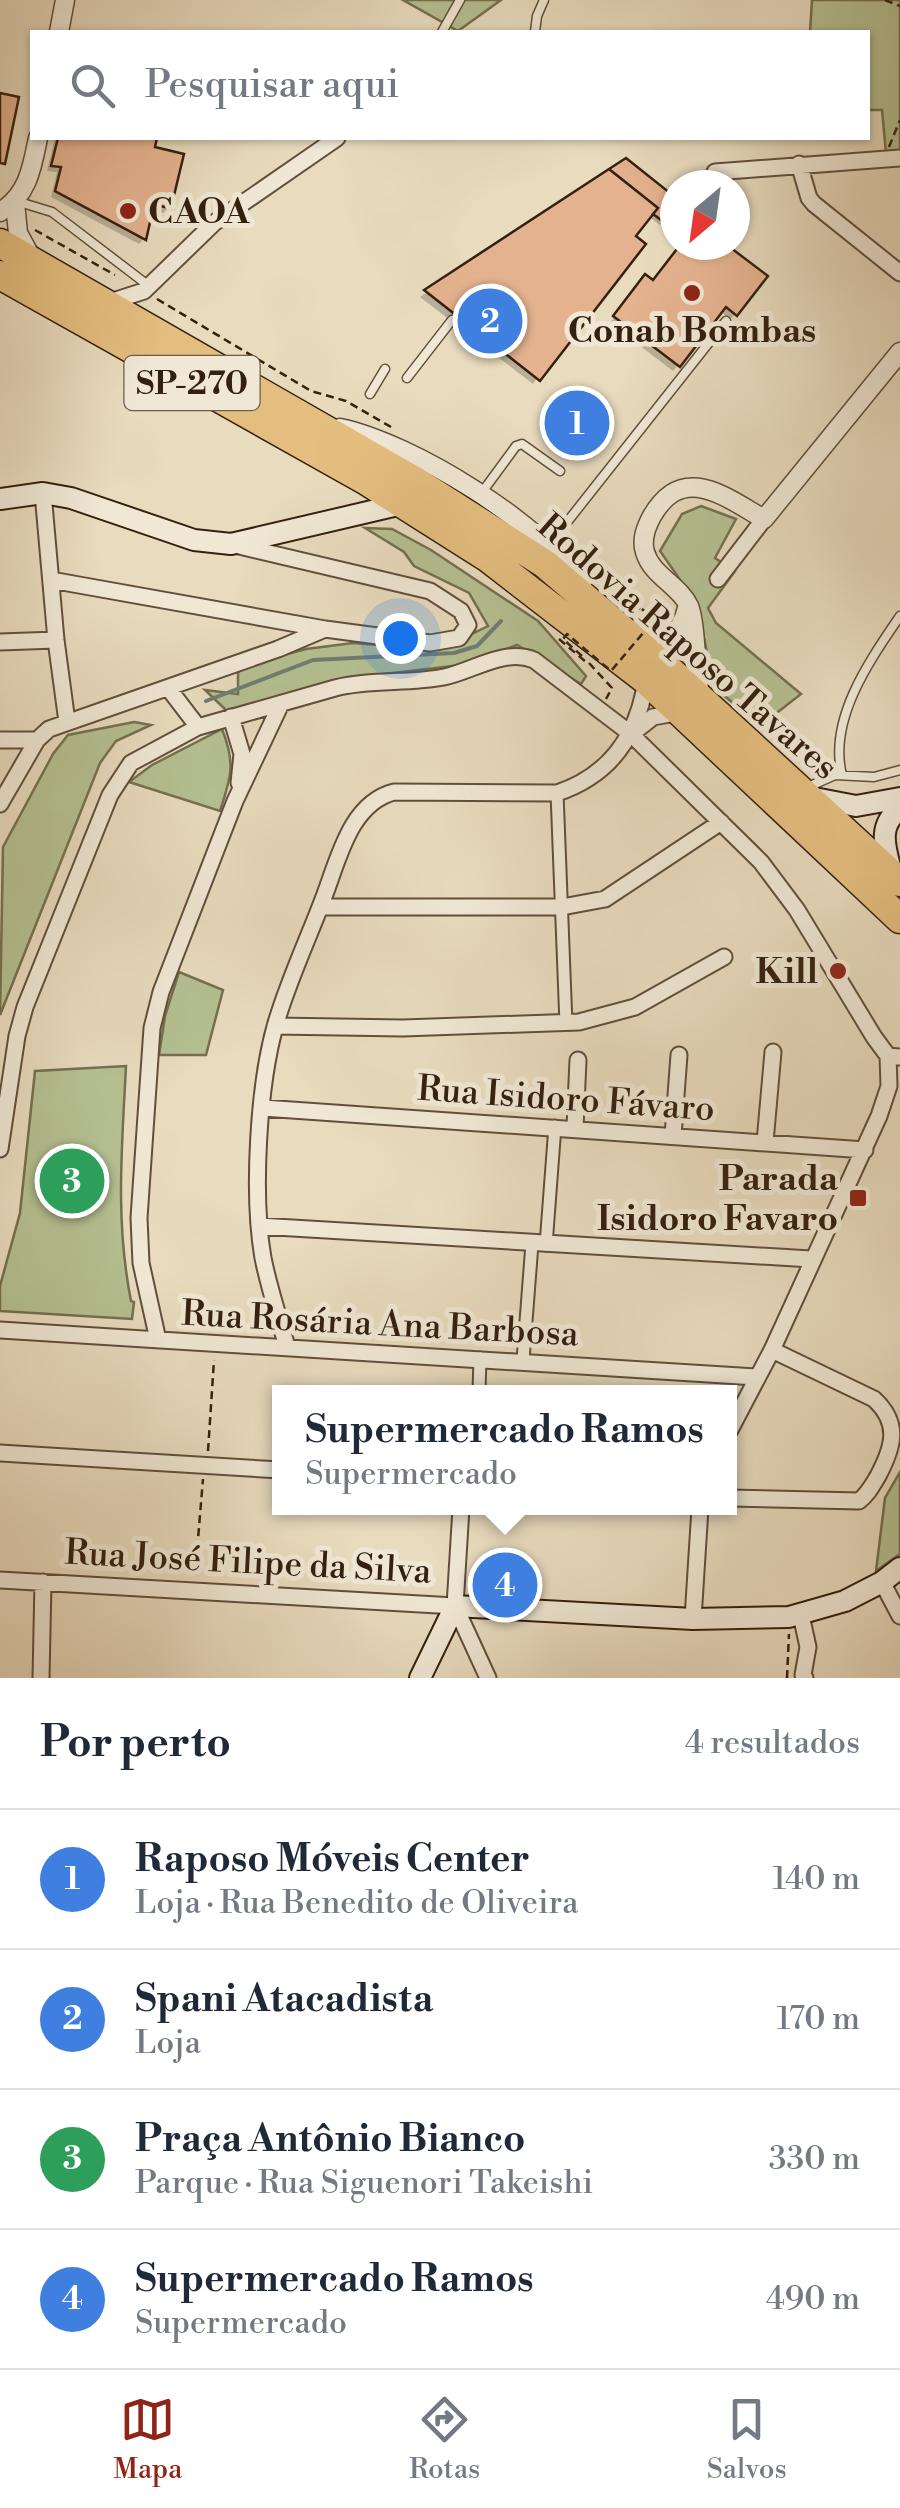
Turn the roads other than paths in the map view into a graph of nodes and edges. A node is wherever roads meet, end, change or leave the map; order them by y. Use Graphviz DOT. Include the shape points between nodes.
graph roads {
  1 [pos="65,0"];
  2 [pos="460,0"];
  3 [pos="544,0"];
  4 [pos="59,30"];
  5 [pos="443,30"];
  6 [pos="535,30"];
  7 [pos="38,140"];
  8 [pos="334,140"];
  9 [pos="890,157"];
  10 [pos="799,164"];
  11 [pos="735,170"];
  12 [pos="9,219"];
  13 [pos="900,273"];
  14 [pos="0,275"];
  15 [pos="147,289"];
  16 [pos="106,304"];
  17 [pos="452,320"];
  18 [pos="726,320"];
  19 [pos="150,328"];
  20 [pos="900,352"];
  21 [pos="386,369"];
  22 [pos="407,378"];
  23 [pos="370,394"];
  24 [pos="314,422"];
  25 [pos="560,471"];
  26 [pos="365,480"];
  27 [pos="43,493"];
  28 [pos="480,495"];
  29 [pos="0,498"];
  30 [pos="402,504"];
  31 [pos="348,514"];
  32 [pos="764,519"];
  33 [pos="554,538"];
  34 [pos="231,544"];
  35 [pos="718,579"];
  36 [pos="51,580"];
  37 [pos="688,602"];
  38 [pos="596,607"];
  39 [pos="900,616"];
  40 [pos="325,629"];
  41 [pos="634,638"];
  42 [pos="56,640"];
  43 [pos="0,642"];
  44 [pos="646,680"];
  45 [pos="170,688"];
  46 [pos="690,705"];
  47 [pos="280,706"];
  48 [pos="231,718"];
  49 [pos="67,722"];
  50 [pos="198,727"];
  51 [pos="631,734"];
  52 [pos="0,740"];
  53 [pos="37,740"];
  54 [pos="900,770"];
  55 [pos="842,775"];
  56 [pos="557,792"];
  57 [pos="804,794"];
  58 [pos="900,798"];
  59 [pos="234,801"];
  60 [pos="0,804"];
  61 [pos="900,809"];
  62 [pos="722,822"];
  63 [pos="896,878"];
  64 [pos="320,907"];
  65 [pos="562,908"];
  66 [pos="899,919"];
  67 [pos="724,957"];
  68 [pos="566,1024"];
  69 [pos="275,1026"];
  70 [pos="773,1052"];
  71 [pos="679,1055"];
  72 [pos="894,1057"];
  73 [pos="578,1060"];
  74 [pos="262,1108"];
  75 [pos="555,1126"];
  76 [pos="576,1128"];
  77 [pos="673,1136"];
  78 [pos="765,1142"];
  79 [pos="0,1150"];
  80 [pos="865,1150"];
  81 [pos="258,1226"];
  82 [pos="539,1244"];
  83 [pos="811,1259"];
  84 [pos="0,1330"];
  85 [pos="158,1340"];
  86 [pos="287,1347"];
  87 [pos="772,1350"];
  88 [pos="480,1358"];
  89 [pos="523,1360"];
  90 [pos="756,1377"];
  91 [pos="479,1385"];
  92 [pos="737,1416"];
  93 [pos="0,1453"];
  94 [pos="272,1470"];
  95 [pos="737,1498"];
  96 [pos="461,1515"];
  97 [pos="700,1515"];
  98 [pos="900,1568"];
  99 [pos="0,1580"];
  100 [pos="43,1582"];
  101 [pos="882,1582"];
  102 [pos="455,1606"];
  103 [pos="795,1616"];
  104 [pos="900,1616"];
  105 [pos="693,1618"];
  106 [pos="41,1678"];
  107 [pos="420,1678"];
  108 [pos="488,1678"];
  109 [pos="806,1678"];
  1 -- 4 [label="street"];
  2 -- 5 [label="lane"];
  3 -- 6 [label="lane"];
  7 -- 12 [label="street" via="28,182"];
  8 -- 15 [label="street" via="214,224"];
  9 -- 10 [label="street"];
  10 -- 11 [label="street"];
  10 -- 13 [label="street" via="809,198"];
  12 -- 15 [label="lane" via="52,212"];
  12 -- 16 [label="highway, Rodovia Raposo Tavares / SP-270" via="34,262"];
  14 -- 26 [label="highway, Rodovia Raposo Tavares / SP-270"];
  15 -- 16 [label="street"];
  15 -- 19 [label="street"];
  16 -- 19 [label="highway, Rodovia Raposo Tavares / SP-270"];
  17 -- 22 [label="lane"];
  18 -- 33 [label="lane"];
  19 -- 24 [label="highway, Rodovia Raposo Tavares / SP-270"];
  20 -- 32 [label="street"];
  21 -- 23 [label="lane"];
  24 -- 28 [label="street" via="384,443"];
  24 -- 38 [label="highway, Rodovia Raposo Tavares / SP-270" via="498,533"];
  25 -- 28 [label="lane" via="522,444"];
  26 -- 30 [label="highway, Rodovia Raposo Tavares / SP-270"];
  26 -- 31 [label="main road"];
  27 -- 29 [label="main road"];
  27 -- 34 [label="main road" via="194,540"];
  27 -- 36 [label="street"];
  28 -- 33 [label="street"];
  30 -- 31 [label="main road"];
  30 -- 44 [label="highway, Rodovia Raposo Tavares / SP-270" via="551,603"];
  31 -- 34 [label="main road"];
  32 -- 35 [label="street"];
  32 -- 37 [label="street" via="700,486 668,495 648,523 644,548 658,574"];
  33 -- 38 [label="street"];
  34 -- 40 [label="street" via="430,591 461,611 468,626 459,638 430,643"];
  36 -- 40 [label="street"];
  36 -- 42 [label="street"];
  37 -- 41 [label="street" via="672,637"];
  37 -- 46 [label="street"];
  38 -- 41 [label="highway, Rodovia Raposo Tavares / SP-270"];
  39 -- 55 [label="lane" via="856,690 838,745"];
  40 -- 45 [label="street"];
  41 -- 46 [label="highway, Rodovia Raposo Tavares / SP-270"];
  42 -- 43 [label="street"];
  42 -- 49 [label="street"];
  44 -- 46 [label="highway, Rodovia Raposo Tavares / SP-270"];
  44 -- 51 [label="street"];
  45 -- 49 [label="street"];
  45 -- 50 [label="street"];
  46 -- 51 [label="street" via="653,717"];
  46 -- 57 [label="highway, Rodovia Raposo Tavares / SP-270"];
  46 -- 66 [label="highway, Rodovia Raposo Tavares / SP-270"];
  47 -- 48 [label="street"];
  47 -- 51 [label="street" via="354,683 441,678 518,656 534,660"];
  47 -- 59 [label="street"];
  48 -- 50 [label="street"];
  48 -- 59 [label="street" via="242,754"];
  49 -- 53 [label="street"];
  50 -- 79 [label="street" via="131,762 110,795 25,1006"];
  51 -- 56 [label="street" via="594,776"];
  51 -- 62 [label="street"];
  52 -- 53 [label="street"];
  53 -- 60 [label="street"];
  54 -- 55 [label="lane"];
  55 -- 57 [label="lane"];
  56 -- 64 [label="street" via="381,796 362,811"];
  56 -- 65 [label="street"];
  57 -- 58 [label="main road" via="856,806"];
  57 -- 63 [label="highway, Rodovia Raposo Tavares / SP-270"];
  59 -- 85 [label="street" via="152,1028 139,1218"];
  61 -- 63 [label="main road" via="883,840"];
  62 -- 65 [label="street" via="605,899"];
  62 -- 72 [label="street" via="782,886 859,1016"];
  64 -- 65 [label="street"];
  64 -- 69 [label="street"];
  65 -- 68 [label="street"];
  67 -- 68 [label="street" via="635,1007"];
  68 -- 69 [label="street"];
  69 -- 74 [label="street"];
  70 -- 78 [label="street"];
  71 -- 77 [label="street"];
  72 -- 80 [label="street"];
  73 -- 76 [label="street"];
  74 -- 75 [label="street, Rua Isidoro Fávaro"];
  74 -- 81 [label="street"];
  75 -- 76 [label="street, Rua Isidoro Fávaro"];
  75 -- 82 [label="street"];
  76 -- 77 [label="street, Rua Isidoro Fávaro"];
  77 -- 78 [label="street, Rua Isidoro Fávaro"];
  78 -- 80 [label="street, Rua Isidoro Fávaro"];
  80 -- 83 [label="street"];
  81 -- 82 [label="street"];
  81 -- 86 [label="street"];
  82 -- 83 [label="street"];
  82 -- 89 [label="street"];
  83 -- 87 [label="street"];
  84 -- 85 [label="street, Rua Rosária Ana Barbosa"];
  85 -- 86 [label="street, Rua Rosária Ana Barbosa"];
  86 -- 88 [label="street, Rua Rosária Ana Barbosa"];
  87 -- 90 [label="street"];
  87 -- 95 [label="street" via="887,1408 892,1444 859,1501"];
  88 -- 89 [label="street, Rua Rosária Ana Barbosa"];
  88 -- 91 [label="street"];
  89 -- 90 [label="street, Rua Rosária Ana Barbosa"];
  90 -- 92 [label="street"];
  93 -- 94 [label="street"];
  96 -- 102 [label="street"];
  97 -- 105 [label="street"];
  98 -- 101 [label="main road, Rua José Filipe da Silva"];
  99 -- 100 [label="street, Rua José Filipe da Silva"];
  100 -- 102 [label="street, Rua José Filipe da Silva"];
  100 -- 106 [label="street"];
  101 -- 103 [label="main road, Rua José Filipe da Silva"];
  101 -- 104 [label="street"];
  102 -- 105 [label="main road, Rua José Filipe da Silva"];
  102 -- 107 [label="main road"];
  102 -- 108 [label="street"];
  103 -- 105 [label="main road, Rua José Filipe da Silva"];
  103 -- 109 [label="street" via="808,1647"];
}
